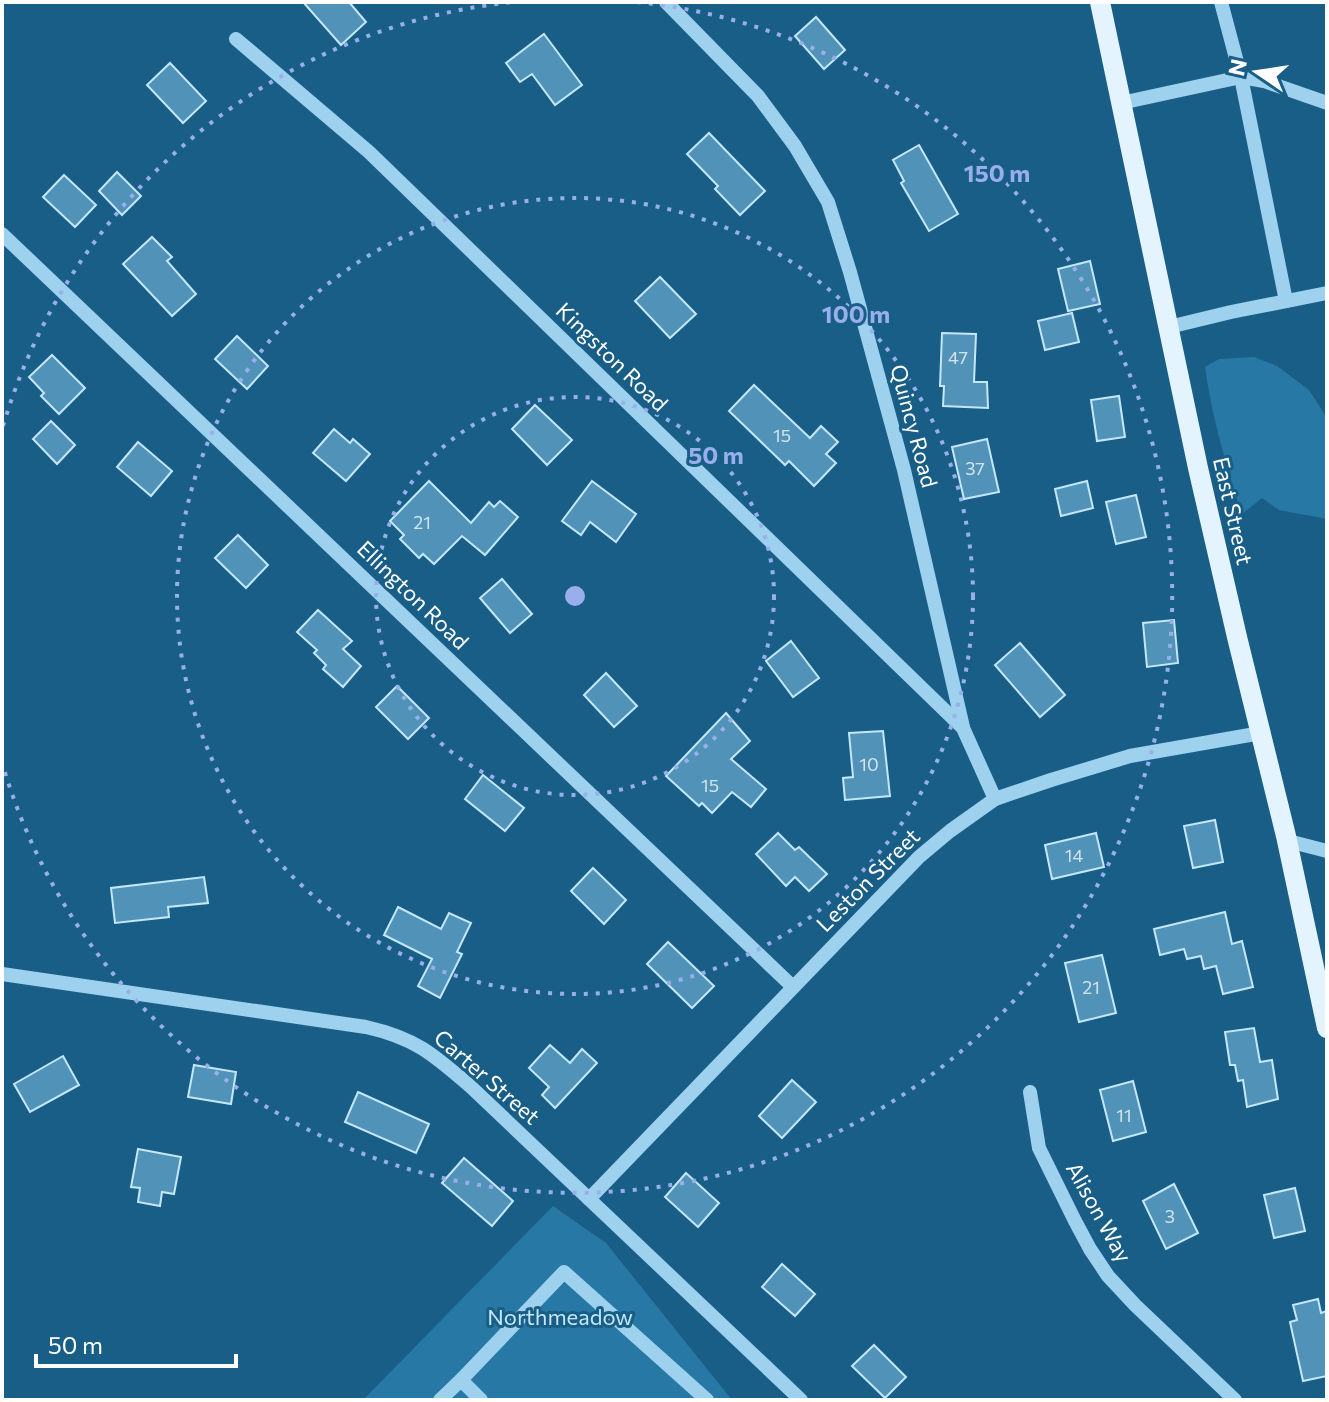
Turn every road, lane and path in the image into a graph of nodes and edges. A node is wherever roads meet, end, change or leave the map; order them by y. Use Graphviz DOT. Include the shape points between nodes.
graph roads {
  1 [pos="666,2"];
  2 [pos="1100,2"];
  3 [pos="1221,2"];
  4 [pos="236,39"];
  5 [pos="1241,77"];
  6 [pos="1121,103"];
  7 [pos="1327,103"];
  8 [pos="2,234"];
  9 [pos="1327,293"];
  10 [pos="1286,301"];
  11 [pos="1169,327"];
  12 [pos="963,728"];
  13 [pos="1261,733"];
  14 [pos="995,799"];
  15 [pos="1288,841"];
  16 [pos="1327,851"];
  17 [pos="2,974"];
  18 [pos="793,987"];
  19 [pos="1327,1028"];
  20 [pos="1030,1092"];
  21 [pos="589,1199"];
  22 [pos="463,1378"];
  23 [pos="440,1400"];
  24 [pos="481,1400"];
  25 [pos="707,1400"];
  26 [pos="801,1400"];
  27 [pos="1235,1400"];
  1 -- 12 [label="street, Quincy Road" via="758,96 828,202 904,470"];
  2 -- 6 [label="main road, East Street"];
  3 -- 5 [label="street"];
  4 -- 12 [label="street, Kingston Road" via="369,152"];
  5 -- 6 [label="street"];
  5 -- 7 [label="street"];
  5 -- 10 [label="street"];
  6 -- 11 [label="main road, East Street"];
  8 -- 18 [label="street, Ellington Road"];
  9 -- 10 [label="street"];
  10 -- 11 [label="street"];
  11 -- 13 [label="main road, East Street"];
  12 -- 14 [label="street, Kingston Road"];
  13 -- 14 [label="street, Leston Street" via="1130,756"];
  13 -- 15 [label="main road, East Street"];
  14 -- 18 [label="street, Leston Street" via="919,857"];
  15 -- 16 [label="street"];
  15 -- 19 [label="main road, East Street"];
  17 -- 21 [label="street, Carter Street" via="391,1033 433,1054"];
  18 -- 21 [label="street, Leston Street"];
  20 -- 27 [label="street, Alison Way" via="1039,1148 1090,1249 1135,1305"];
  21 -- 26 [label="street, Carter Street"];
  22 -- 23 [label="street"];
  22 -- 24 [label="street"];
  22 -- 25 [label="street" via="564,1272"];
}
